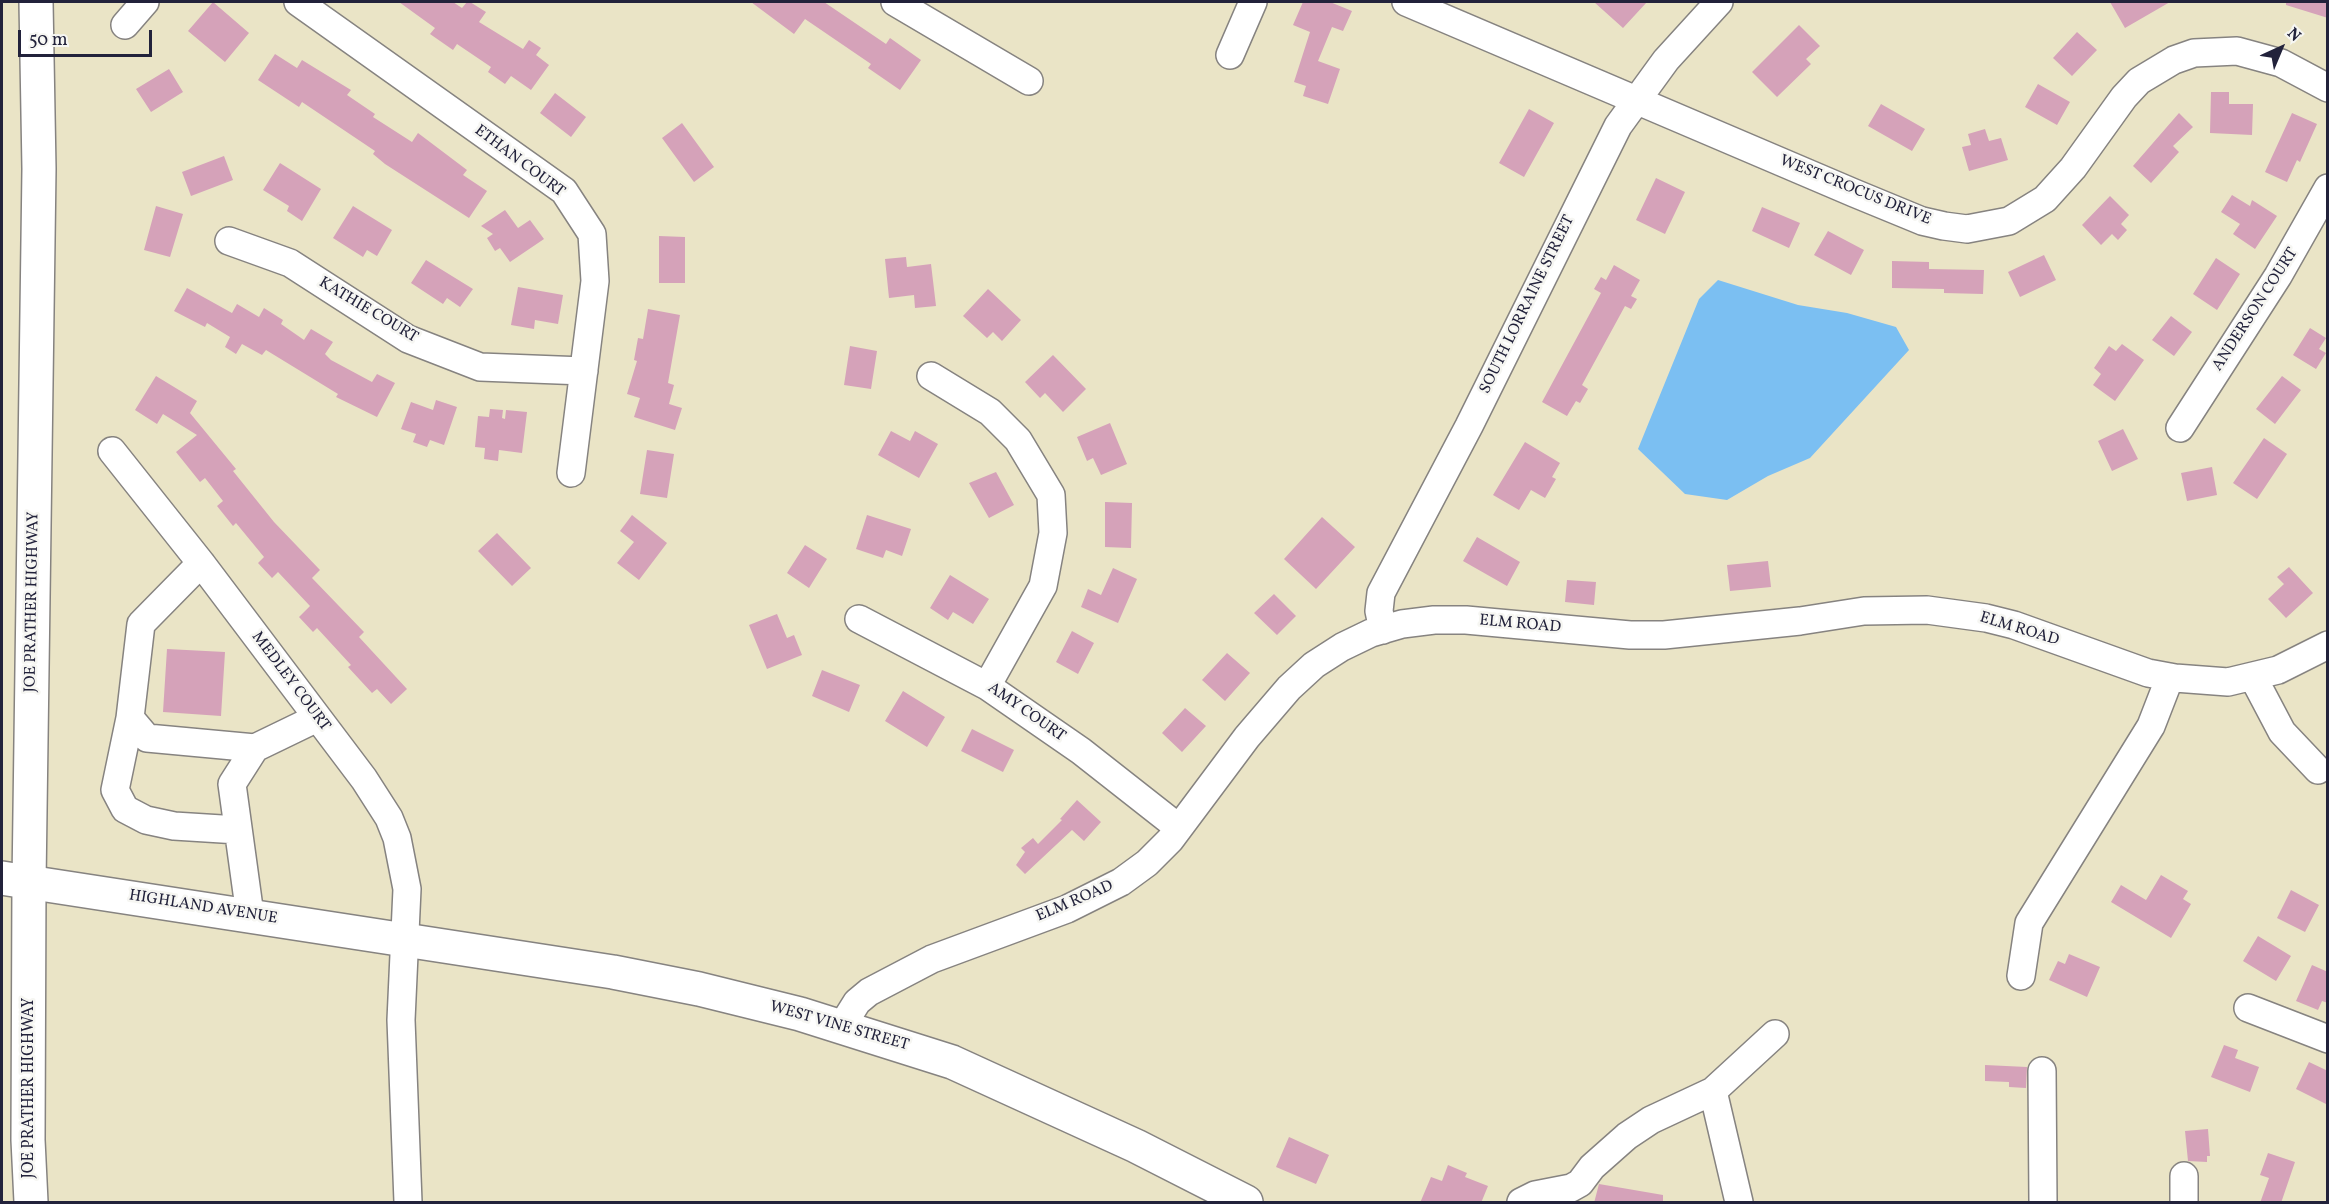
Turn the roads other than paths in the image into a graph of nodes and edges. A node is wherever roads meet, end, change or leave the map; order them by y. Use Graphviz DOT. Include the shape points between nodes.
graph roads {
  1 [pos="36,2"];
  2 [pos="145,2"];
  3 [pos="298,2"];
  4 [pos="895,2"];
  5 [pos="1252,2"];
  6 [pos="1406,2"];
  7 [pos="1719,2"];
  8 [pos="125,25"];
  9 [pos="1230,55"];
  10 [pos="1029,81"];
  11 [pos="2328,88"];
  12 [pos="1636,99"];
  13 [pos="2328,188"];
  14 [pos="229,241"];
  15 [pos="584,371"];
  16 [pos="931,376"];
  17 [pos="2180,428"];
  18 [pos="112,451"];
  19 [pos="571,473"];
  20 [pos="201,563"];
  21 [pos="860,619"];
  22 [pos="1383,630"];
  23 [pos="2328,645"];
  24 [pos="2170,677"];
  25 [pos="2253,677"];
  26 [pos="987,686"];
  27 [pos="130,718"];
  28 [pos="317,718"];
  29 [pos="255,748"];
  30 [pos="2318,770"];
  31 [pos="1179,828"];
  32 [pos="238,830"];
  33 [pos="15,880"];
  34 [pos="250,915"];
  35 [pos="404,938"];
  36 [pos="2021,976"];
  37 [pos="2248,1008"];
  38 [pos="842,1026"];
  39 [pos="1775,1034"];
  40 [pos="2328,1039"];
  41 [pos="2042,1071"];
  42 [pos="1713,1090"];
  43 [pos="1579,1193"];
  44 [pos="31,1203"];
  45 [pos="408,1203"];
  46 [pos="1246,1203"];
  47 [pos="1521,1203"];
  48 [pos="1739,1203"];
  49 [pos="2043,1203"];
  1 -- 33 [label="main road, JOE PRATHER HIGHWAY" via="39,169"];
  2 -- 8 [label="street"];
  3 -- 15 [label="street, ETHAN COURT" via="564,191 592,234 596,281"];
  4 -- 10 [label="street"];
  5 -- 9 [label="street"];
  6 -- 12 [label="street, WEST CROCUS DRIVE"];
  7 -- 12 [label="street, SOUTH LORRAINE STREET"];
  11 -- 12 [label="street, WEST CROCUS DRIVE" via="2281,63 2237,51 2194,53 2174,60 2156,69 2124,97 2073,168 2045,199 2009,221 1966,229 1922,221"];
  12 -- 22 [label="street, SOUTH LORRAINE STREET" via="1612,136 1469,426 1381,593"];
  13 -- 17 [label="street, ANDERSON COURT" via="2278,276"];
  14 -- 15 [label="street, KATHIE COURT" via="290,263 408,339 480,367"];
  15 -- 19 [label="street, ETHAN COURT"];
  16 -- 26 [label="street" via="997,419 1018,440 1051,495 1053,533 1043,586"];
  18 -- 20 [label="street, MEDLEY COURT"];
  20 -- 27 [label="street" via="141,624"];
  20 -- 28 [label="street, MEDLEY COURT"];
  21 -- 26 [label="street, AMY COURT"];
  22 -- 24 [label="street, ELM ROAD" via="1434,620 1466,620 1664,635 1864,611 1927,610 2014,625"];
  22 -- 31 [label="street, ELM ROAD" via="1342,647 1289,688"];
  23 -- 25 [label="street, ELM ROAD" via="2294,664"];
  24 -- 25 [label="street, ELM ROAD" via="2228,682"];
  24 -- 36 [label="street" via="2151,726 2029,923"];
  25 -- 30 [label="street" via="2282,732"];
  26 -- 31 [label="street, AMY COURT" via="1081,751"];
  27 -- 29 [label="street" via="147,738"];
  27 -- 32 [label="street" via="115,790 125,809 146,820 174,826"];
  28 -- 29 [label="street"];
  28 -- 35 [label="street, MEDLEY COURT" via="378,799 397,837 407,889"];
  29 -- 32 [label="street" via="232,784"];
  31 -- 38 [label="street, ELM ROAD" via="1147,863 1121,882 1067,909 932,959 869,992 857,1002"];
  32 -- 34 [label="street"];
  33 -- 34 [label="main road, HIGHLAND AVENUE"];
  33 -- 44 [label="main road, JOE PRATHER HIGHWAY"];
  34 -- 35 [label="main road, HIGHLAND AVENUE"];
  35 -- 38 [label="main road, WEST VINE STREET" via="699,989"];
  35 -- 45 [label="street, MEDLEY COURT" via="401,1020"];
  37 -- 40 [label="street"];
  38 -- 46 [label="main road, WEST VINE STREET" via="952,1062 1104,1130"];
  39 -- 42 [label="street"];
  41 -- 49 [label="street"];
  42 -- 43 [label="street" via="1627,1136 1592,1167"];
  42 -- 48 [label="street"];
  43 -- 47 [label="street" via="1571,1188 1535,1195"];
}
